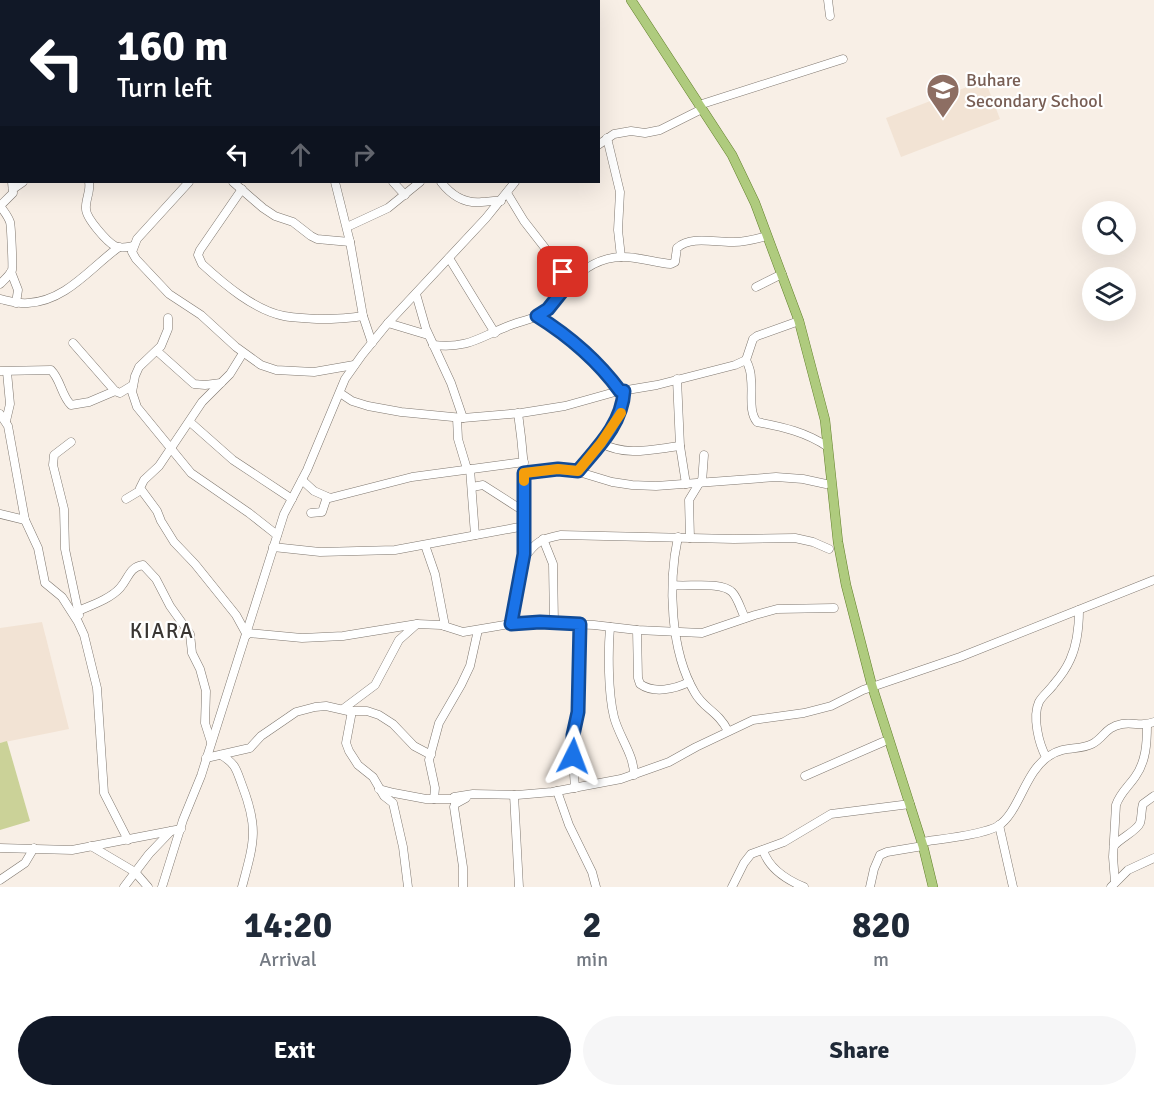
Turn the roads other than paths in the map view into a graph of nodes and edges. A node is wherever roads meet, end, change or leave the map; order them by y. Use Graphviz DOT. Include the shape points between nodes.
graph roads {
  1 [pos="631,0"];
  2 [pos="828,0"];
  3 [pos="830,16"];
  4 [pos="843,59"];
  5 [pos="701,107"];
  6 [pos="607,138"];
  7 [pos="600,143"];
  8 [pos="89,183"];
  9 [pos="188,183"];
  10 [pos="234,183"];
  11 [pos="335,183"];
  12 [pos="394,183"];
  13 [pos="419,183"];
  14 [pos="442,183"];
  15 [pos="514,183"];
  16 [pos="13,185"];
  17 [pos="242,189"];
  18 [pos="507,193"];
  19 [pos="405,195"];
  20 [pos="501,201"];
  21 [pos="0,206"];
  22 [pos="347,227"];
  23 [pos="767,236"];
  24 [pos="350,242"];
  25 [pos="133,246"];
  26 [pos="119,247"];
  27 [pos="621,257"];
  28 [pos="449,258"];
  29 [pos="11,272"];
  30 [pos="782,274"];
  31 [pos="0,284"];
  32 [pos="756,287"];
  33 [pos="564,289"];
  34 [pos="416,294"];
  35 [pos="0,299"];
  36 [pos="16,303"];
  37 [pos="363,316"];
  38 [pos="537,316"];
  39 [pos="168,318"];
  40 [pos="799,321"];
  41 [pos="388,323"];
  42 [pos="495,333"];
  43 [pos="428,335"];
  44 [pos="372,342"];
  45 [pos="73,343"];
  46 [pos="433,345"];
  47 [pos="157,351"];
  48 [pos="243,352"];
  49 [pos="747,360"];
  50 [pos="354,365"];
  51 [pos="4,371"];
  52 [pos="677,379"];
  53 [pos="222,382"];
  54 [pos="133,385"];
  55 [pos="115,391"];
  56 [pos="622,391"];
  57 [pos="340,393"];
  58 [pos="518,413"];
  59 [pos="0,414"];
  60 [pos="460,418"];
  61 [pos="6,421"];
  62 [pos="190,422"];
  63 [pos="71,442"];
  64 [pos="601,443"];
  65 [pos="680,446"];
  66 [pos="171,447"];
  67 [pos="828,447"];
  68 [pos="704,455"];
  69 [pos="524,462"];
  70 [pos="468,469"];
  71 [pos="578,471"];
  72 [pos="524,473"];
  73 [pos="302,480"];
  74 [pos="701,482"];
  75 [pos="685,484"];
  76 [pos="826,484"];
  77 [pos="472,487"];
  78 [pos="141,490"];
  79 [pos="327,497"];
  80 [pos="126,499"];
  81 [pos="292,499"];
  82 [pos="689,500"];
  83 [pos="525,512"];
  84 [pos="311,513"];
  85 [pos="0,514"];
  86 [pos="25,519"];
  87 [pos="525,526"];
  88 [pos="277,535"];
  89 [pos="475,535"];
  90 [pos="678,537"];
  91 [pos="690,538"];
  92 [pos="543,539"];
  93 [pos="425,545"];
  94 [pos="273,547"];
  95 [pos="829,549"];
  96 [pos="524,558"];
  97 [pos="1154,580"];
  98 [pos="673,585"];
  99 [pos="834,608"];
  100 [pos="1079,610"];
  101 [pos="78,611"];
  102 [pos="745,618"];
  103 [pos="554,623"];
  104 [pos="417,624"];
  105 [pos="511,624"];
  106 [pos="580,624"];
  107 [pos="445,626"];
  108 [pos="610,627"];
  109 [pos="81,628"];
  110 [pos="478,630"];
  111 [pos="637,630"];
  112 [pos="676,632"];
  113 [pos="248,634"];
  114 [pos="689,682"];
  115 [pos="872,686"];
  116 [pos="343,709"];
  117 [pos="352,711"];
  118 [pos="1151,724"];
  119 [pos="728,731"];
  120 [pos="211,742"];
  121 [pos="883,742"];
  122 [pos="221,755"];
  123 [pos="431,755"];
  124 [pos="1046,757"];
  125 [pos="206,758"];
  126 [pos="634,775"];
  127 [pos="805,776"];
  128 [pos="575,788"];
  129 [pos="379,789"];
  130 [pos="557,791"];
  131 [pos="473,794"];
  132 [pos="514,795"];
  133 [pos="1154,796"];
  134 [pos="434,799"];
  135 [pos="910,804"];
  136 [pos="999,825"];
  137 [pos="182,829"];
  138 [pos="172,830"];
  139 [pos="128,840"];
  140 [pos="922,844"];
  141 [pos="91,846"];
  142 [pos="1114,846"];
  143 [pos="0,848"];
  144 [pos="34,848"];
  145 [pos="763,850"];
  146 [pos="1154,858"];
  147 [pos="135,872"];
  148 [pos="0,880"];
  149 [pos="1113,884"];
  150 [pos="124,887"];
  151 [pos="148,887"];
  152 [pos="162,887"];
  153 [pos="242,887"];
  154 [pos="408,887"];
  155 [pos="463,887"];
  156 [pos="519,887"];
  157 [pos="596,887"];
  158 [pos="732,887"];
  159 [pos="804,887"];
  160 [pos="870,887"];
  161 [pos="933,887"];
  162 [pos="1012,887"];
  1 -- 5 [label="main road"];
  2 -- 3 [label="street"];
  4 -- 5 [label="street"];
  5 -- 6 [label="street" via="653,132 625,132"];
  5 -- 23 [label="main road" via="732,155"];
  6 -- 7 [label="street"];
  6 -- 27 [label="street" via="620,192"];
  8 -- 26 [label="street" via="87,214"];
  9 -- 25 [label="street"];
  10 -- 17 [label="street"];
  11 -- 22 [label="street"];
  12 -- 19 [label="street"];
  13 -- 19 [label="street"];
  14 -- 20 [label="street" via="459,198 479,203"];
  15 -- 18 [label="street"];
  16 -- 21 [label="street" via="10,197"];
  17 -- 24 [label="street" via="275,216 317,239"];
  17 -- 37 [label="street" via="200,250 202,264 248,300 277,314 330,319"];
  18 -- 20 [label="street"];
  18 -- 33 [label="street" via="563,272"];
  19 -- 22 [label="street"];
  20 -- 28 [label="street"];
  21 -- 29 [label="street" via="11,226"];
  22 -- 24 [label="street"];
  23 -- 27 [label="street" via="746,242 684,243 677,248 675,262 671,264"];
  23 -- 30 [label="main road"];
  24 -- 37 [label="street"];
  25 -- 26 [label="street"];
  25 -- 48 [label="street" via="136,259 169,294 201,315"];
  26 -- 36 [label="street" via="64,291 42,301"];
  27 -- 33 [label="street" via="609,258 582,271"];
  28 -- 34 [label="street"];
  28 -- 42 [label="street"];
  29 -- 31 [label="street"];
  29 -- 36 [label="street" via="18,290"];
  30 -- 32 [label="street"];
  30 -- 40 [label="main road"];
  33 -- 38 [label="street"];
  34 -- 41 [label="street"];
  34 -- 43 [label="street"];
  35 -- 36 [label="street"];
  37 -- 44 [label="street"];
  38 -- 42 [label="street"];
  38 -- 56 [label="street" via="571,340"];
  39 -- 47 [label="street" via="165,337"];
  40 -- 49 [label="street" via="753,339"];
  40 -- 67 [label="main road" via="825,420"];
  41 -- 43 [label="street"];
  41 -- 44 [label="street"];
  42 -- 46 [label="street" via="462,345"];
  43 -- 46 [label="street"];
  44 -- 50 [label="street"];
  45 -- 55 [label="street"];
  46 -- 60 [label="street" via="451,382"];
  47 -- 53 [label="street" via="194,384"];
  47 -- 54 [label="street" via="139,367"];
  48 -- 50 [label="street" via="276,370 324,371"];
  48 -- 53 [label="street"];
  49 -- 52 [label="street"];
  49 -- 67 [label="street" via="754,419 794,429"];
  50 -- 57 [label="street"];
  51 -- 55 [label="street" via="51,370 71,405"];
  51 -- 61 [label="street" via="10,404"];
  52 -- 56 [label="street"];
  52 -- 65 [label="street"];
  53 -- 62 [label="street"];
  54 -- 55 [label="street" via="120,393"];
  54 -- 66 [label="street" via="137,407"];
  56 -- 58 [label="street" via="580,403"];
  56 -- 64 [label="street" via="621,412"];
  57 -- 60 [label="street" via="368,406"];
  57 -- 73 [label="street"];
  58 -- 60 [label="street"];
  58 -- 69 [label="street"];
  59 -- 61 [label="street"];
  60 -- 70 [label="street" via="458,440"];
  61 -- 86 [label="street"];
  62 -- 66 [label="street"];
  62 -- 81 [label="street" via="233,460"];
  63 -- 101 [label="street" via="54,455 53,465 64,509 65,549"];
  64 -- 65 [label="street" via="627,452"];
  64 -- 71 [label="street"];
  65 -- 75 [label="street"];
  66 -- 78 [label="street" via="144,480"];
  66 -- 88 [label="street" via="191,474"];
  67 -- 115 [label="main road" via="839,548"];
  68 -- 74 [label="street"];
  69 -- 70 [label="street"];
  69 -- 72 [label="street"];
  70 -- 77 [label="street"];
  70 -- 79 [label="street" via="398,479 352,494"];
  71 -- 72 [label="street"];
  71 -- 75 [label="street" via="632,485"];
  72 -- 83 [label="street"];
  73 -- 79 [label="street"];
  73 -- 81 [label="street"];
  74 -- 75 [label="street"];
  74 -- 76 [label="street" via="776,477"];
  74 -- 82 [label="street"];
  75 -- 82 [label="street"];
  77 -- 83 [label="street" via="483,485"];
  77 -- 89 [label="street"];
  78 -- 80 [label="street"];
  78 -- 113 [label="street" via="174,542"];
  79 -- 84 [label="street" via="322,512"];
  81 -- 88 [label="street"];
  82 -- 91 [label="street"];
  83 -- 87 [label="street"];
  85 -- 86 [label="street"];
  86 -- 109 [label="street" via="38,548 45,583 62,597"];
  87 -- 89 [label="street"];
  87 -- 96 [label="street"];
  88 -- 94 [label="street"];
  89 -- 93 [label="street"];
  90 -- 91 [label="street"];
  90 -- 92 [label="street"];
  90 -- 98 [label="street"];
  91 -- 95 [label="street" via="795,538"];
  92 -- 96 [label="street"];
  92 -- 103 [label="street" via="553,564"];
  93 -- 94 [label="street" via="320,552"];
  93 -- 107 [label="street"];
  94 -- 113 [label="street"];
  96 -- 105 [label="street"];
  97 -- 100 [label="street"];
  98 -- 102 [label="street" via="728,589"];
  98 -- 112 [label="street"];
  99 -- 102 [label="street" via="777,609"];
  100 -- 115 [label="street" via="960,657"];
  100 -- 124 [label="street" via="1071,659 1037,707 1041,748"];
  101 -- 109 [label="street"];
  101 -- 120 [label="street" via="122,587 135,567 148,568 190,634 192,653 206,691 205,723"];
  102 -- 112 [label="street" via="702,633"];
  103 -- 105 [label="street"];
  103 -- 106 [label="street"];
  104 -- 107 [label="street"];
  104 -- 113 [label="street" via="343,636"];
  104 -- 116 [label="street" via="399,640 375,685"];
  105 -- 110 [label="street"];
  106 -- 108 [label="street"];
  106 -- 128 [label="street" via="578,712 572,744"];
  107 -- 110 [label="street" via="463,632"];
  108 -- 111 [label="street"];
  108 -- 126 [label="street" via="611,703"];
  109 -- 139 [label="street" via="97,688 104,793"];
  110 -- 123 [label="street" via="470,666 439,723"];
  111 -- 112 [label="street"];
  111 -- 114 [label="street" via="640,684 667,689"];
  112 -- 114 [label="street"];
  113 -- 120 [label="street"];
  114 -- 119 [label="street"];
  115 -- 119 [label="street" via="817,710 753,720"];
  115 -- 135 [label="main road"];
  116 -- 117 [label="street"];
  116 -- 122 [label="street" via="302,709 250,748"];
  117 -- 123 [label="street" via="380,715 414,746"];
  117 -- 129 [label="street" via="347,746"];
  118 -- 124 [label="street" via="1122,724 1105,731 1093,744 1066,748"];
  118 -- 142 [label="street" via="1140,768 1118,797"];
  119 -- 126 [label="street" via="669,762"];
  120 -- 125 [label="street"];
  121 -- 127 [label="street"];
  122 -- 125 [label="street"];
  122 -- 153 [label="street" via="236,767 252,817 254,839"];
  123 -- 134 [label="street"];
  124 -- 136 [label="street"];
  125 -- 137 [label="street"];
  126 -- 128 [label="street"];
  128 -- 130 [label="street"];
  129 -- 134 [label="street"];
  129 -- 154 [label="street" via="396,810"];
  130 -- 132 [label="street"];
  130 -- 157 [label="street"];
  131 -- 132 [label="street"];
  131 -- 134 [label="street"];
  131 -- 155 [label="street" via="454,807"];
  132 -- 156 [label="street"];
  133 -- 142 [label="street" via="1143,804 1137,828"];
  135 -- 140 [label="main road"];
  135 -- 145 [label="street" via="834,812"];
  136 -- 140 [label="street"];
  136 -- 162 [label="street"];
  137 -- 138 [label="street"];
  137 -- 152 [label="street"];
  138 -- 139 [label="street"];
  138 -- 147 [label="street"];
  139 -- 141 [label="street"];
  140 -- 160 [label="street" via="880,855"];
  140 -- 161 [label="main road"];
  141 -- 144 [label="street" via="72,850"];
  141 -- 147 [label="street"];
  142 -- 149 [label="street"];
  143 -- 144 [label="street"];
  144 -- 148 [label="street" via="25,863"];
  145 -- 158 [label="street" via="748,857"];
  145 -- 159 [label="street" via="770,866"];
  146 -- 149 [label="street" via="1128,870"];
  147 -- 150 [label="street"];
  147 -- 151 [label="street"];
}
